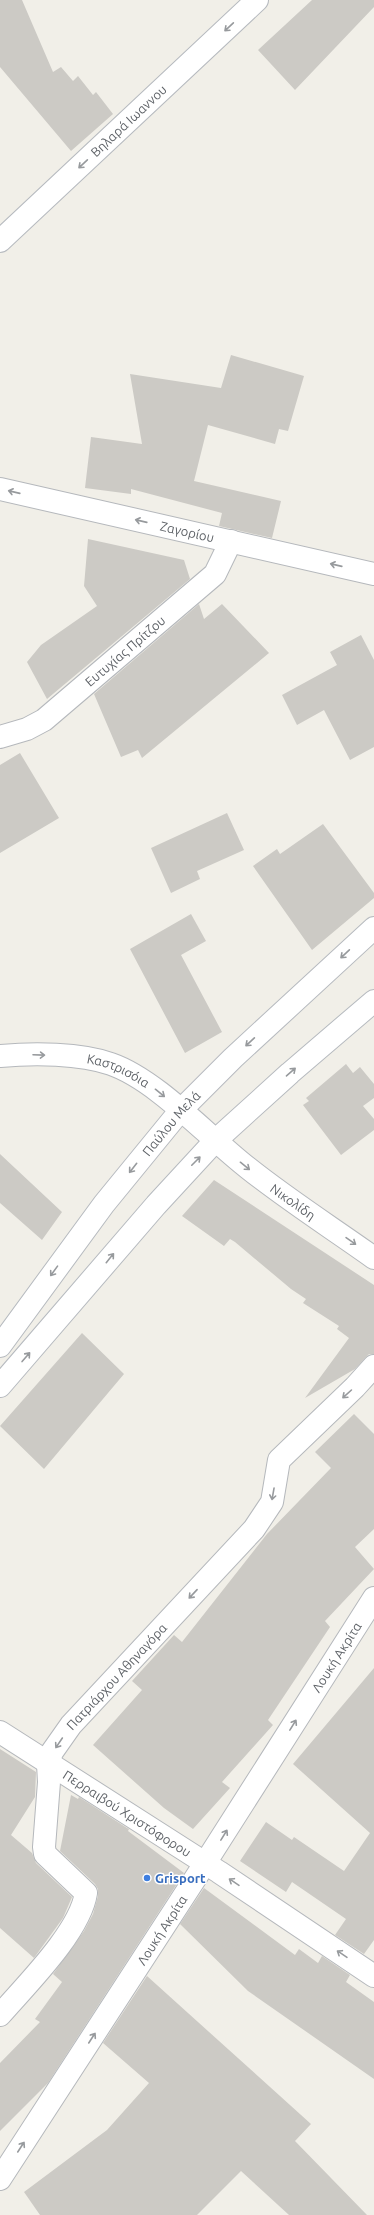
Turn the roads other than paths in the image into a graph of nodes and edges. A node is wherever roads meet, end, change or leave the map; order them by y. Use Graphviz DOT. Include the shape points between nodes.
graph roads {
  1 [pos="257,0"];
  2 [pos="0,241"];
  3 [pos="0,489"];
  4 [pos="231,541"];
  5 [pos="374,574"];
  6 [pos="0,737"];
  7 [pos="374,928"];
  8 [pos="374,1002"];
  9 [pos="0,1056"];
  10 [pos="180,1111"];
  11 [pos="215,1141"];
  12 [pos="374,1258"];
  13 [pos="0,1346"];
  14 [pos="374,1366"];
  15 [pos="0,1386"];
  16 [pos="374,1598"];
  17 [pos="0,1732"];
  18 [pos="48,1764"];
  19 [pos="205,1864"];
  20 [pos="374,1976"];
  21 [pos="0,2015"];
  22 [pos="0,2180"];
  1 -- 2 [label="street, Βηλαρά Ιωαννου, one-way"];
  4 -- 3 [label="street, Ζαγορίου, one-way"];
  5 -- 4 [label="street, Ζαγορίου, one-way"];
  4 -- 6 [label="street, Ευτυχίας Πρίτζου" via="215,574 44,720 27,729"];
  7 -- 10 [label="street, Παύλου Μελά, one-way" via="233,1058"];
  11 -- 8 [label="street, one-way"];
  9 -- 10 [label="street, Καστρισόια, one-way" via="35,1054 110,1063 137,1077"];
  10 -- 11 [label="street, Καστρισόια"];
  10 -- 13 [label="street, Παύλου Μελά, one-way" via="104,1204"];
  11 -- 12 [label="street, Νικολίδη, one-way" via="249,1169"];
  15 -- 11 [label="street, one-way" via="156,1205"];
  14 -- 18 [label="street, Πατριάρχου Αθηναγόρα, one-way" via="279,1460 272,1502 254,1529 71,1725 52,1752"];
  19 -- 16 [label="street, Λουκή Ακρίτα, one-way"];
  17 -- 18 [label="street, Περραιβού Χριστόφορου"];
  18 -- 19 [label="street, Περραιβού Χριστόφορου"];
  18 -- 21 [label="street, Πατριάρχου Αθηναγόρα" via="45,1854 86,1893 85,1903 65,1938"];
  20 -- 19 [label="street, Περραιβού Χριστόφορου, one-way"];
  22 -- 19 [label="street, Λουκή Ακρίτα, one-way"];
}
